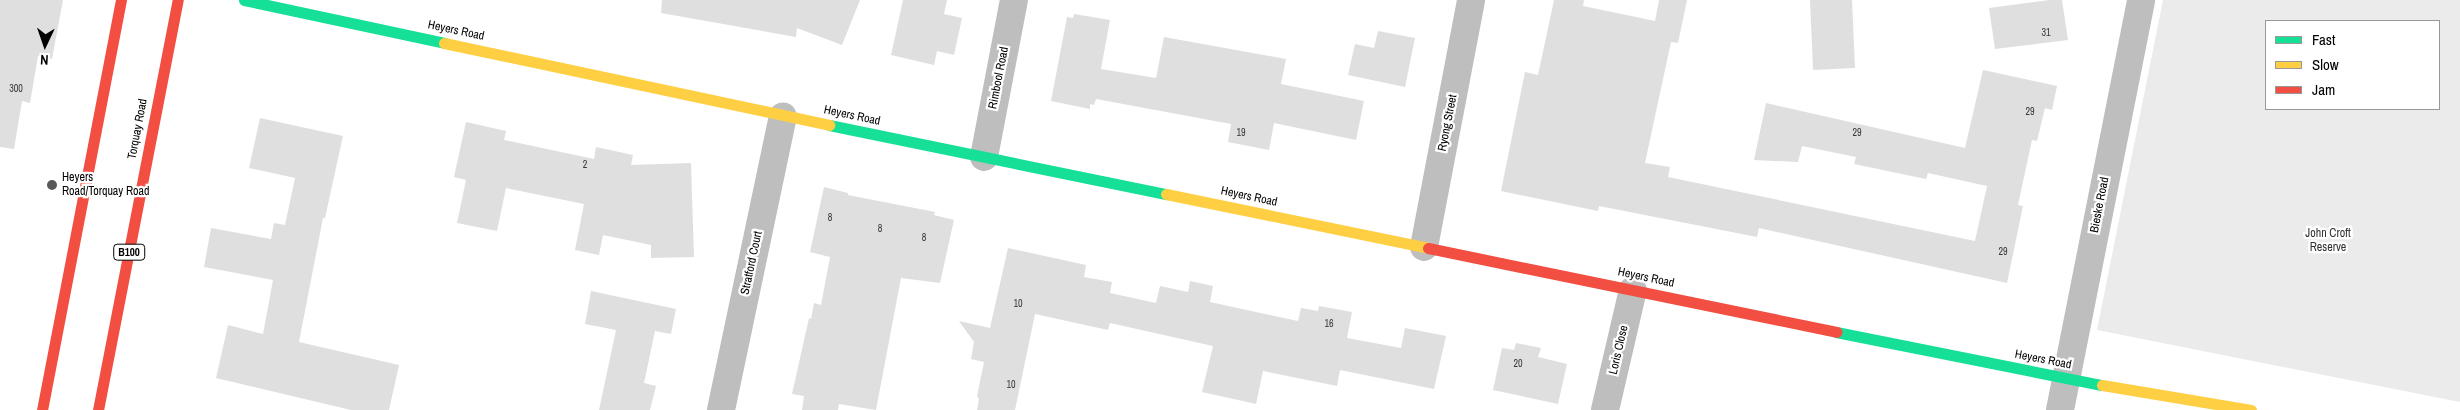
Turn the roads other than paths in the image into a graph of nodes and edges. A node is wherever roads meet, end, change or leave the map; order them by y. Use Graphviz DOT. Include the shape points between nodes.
graph roads {
  1 [pos="121,0"];
  2 [pos="178,0"];
  3 [pos="244,0"];
  4 [pos="1014,0"];
  5 [pos="1471,0"];
  6 [pos="2141,0"];
  7 [pos="783,116"];
  8 [pos="984,157"];
  9 [pos="1424,247"];
  10 [pos="1633,290"];
  11 [pos="2066,379"];
  12 [pos="42,410"];
  13 [pos="98,410"];
  14 [pos="721,410"];
  15 [pos="1605,410"];
  16 [pos="2060,410"];
  17 [pos="2251,410"];
  1 -- 12 [label="street"];
  2 -- 13 [label="street, Torquay Road / B100"];
  3 -- 7 [label="street, Heyers Road"];
  4 -- 8 [label="street, Rimbool Road"];
  5 -- 9 [label="street, Ryong Street"];
  6 -- 11 [label="street, Bieske Road"];
  7 -- 8 [label="street, Heyers Road"];
  7 -- 14 [label="street, Stratford Court"];
  8 -- 9 [label="street, Heyers Road"];
  9 -- 10 [label="street, Heyers Road"];
  10 -- 11 [label="street, Heyers Road"];
  10 -- 15 [label="street, Loris Close"];
  11 -- 16 [label="street, Bieske Road"];
  11 -- 17 [label="street, Heyers Road"];
}
